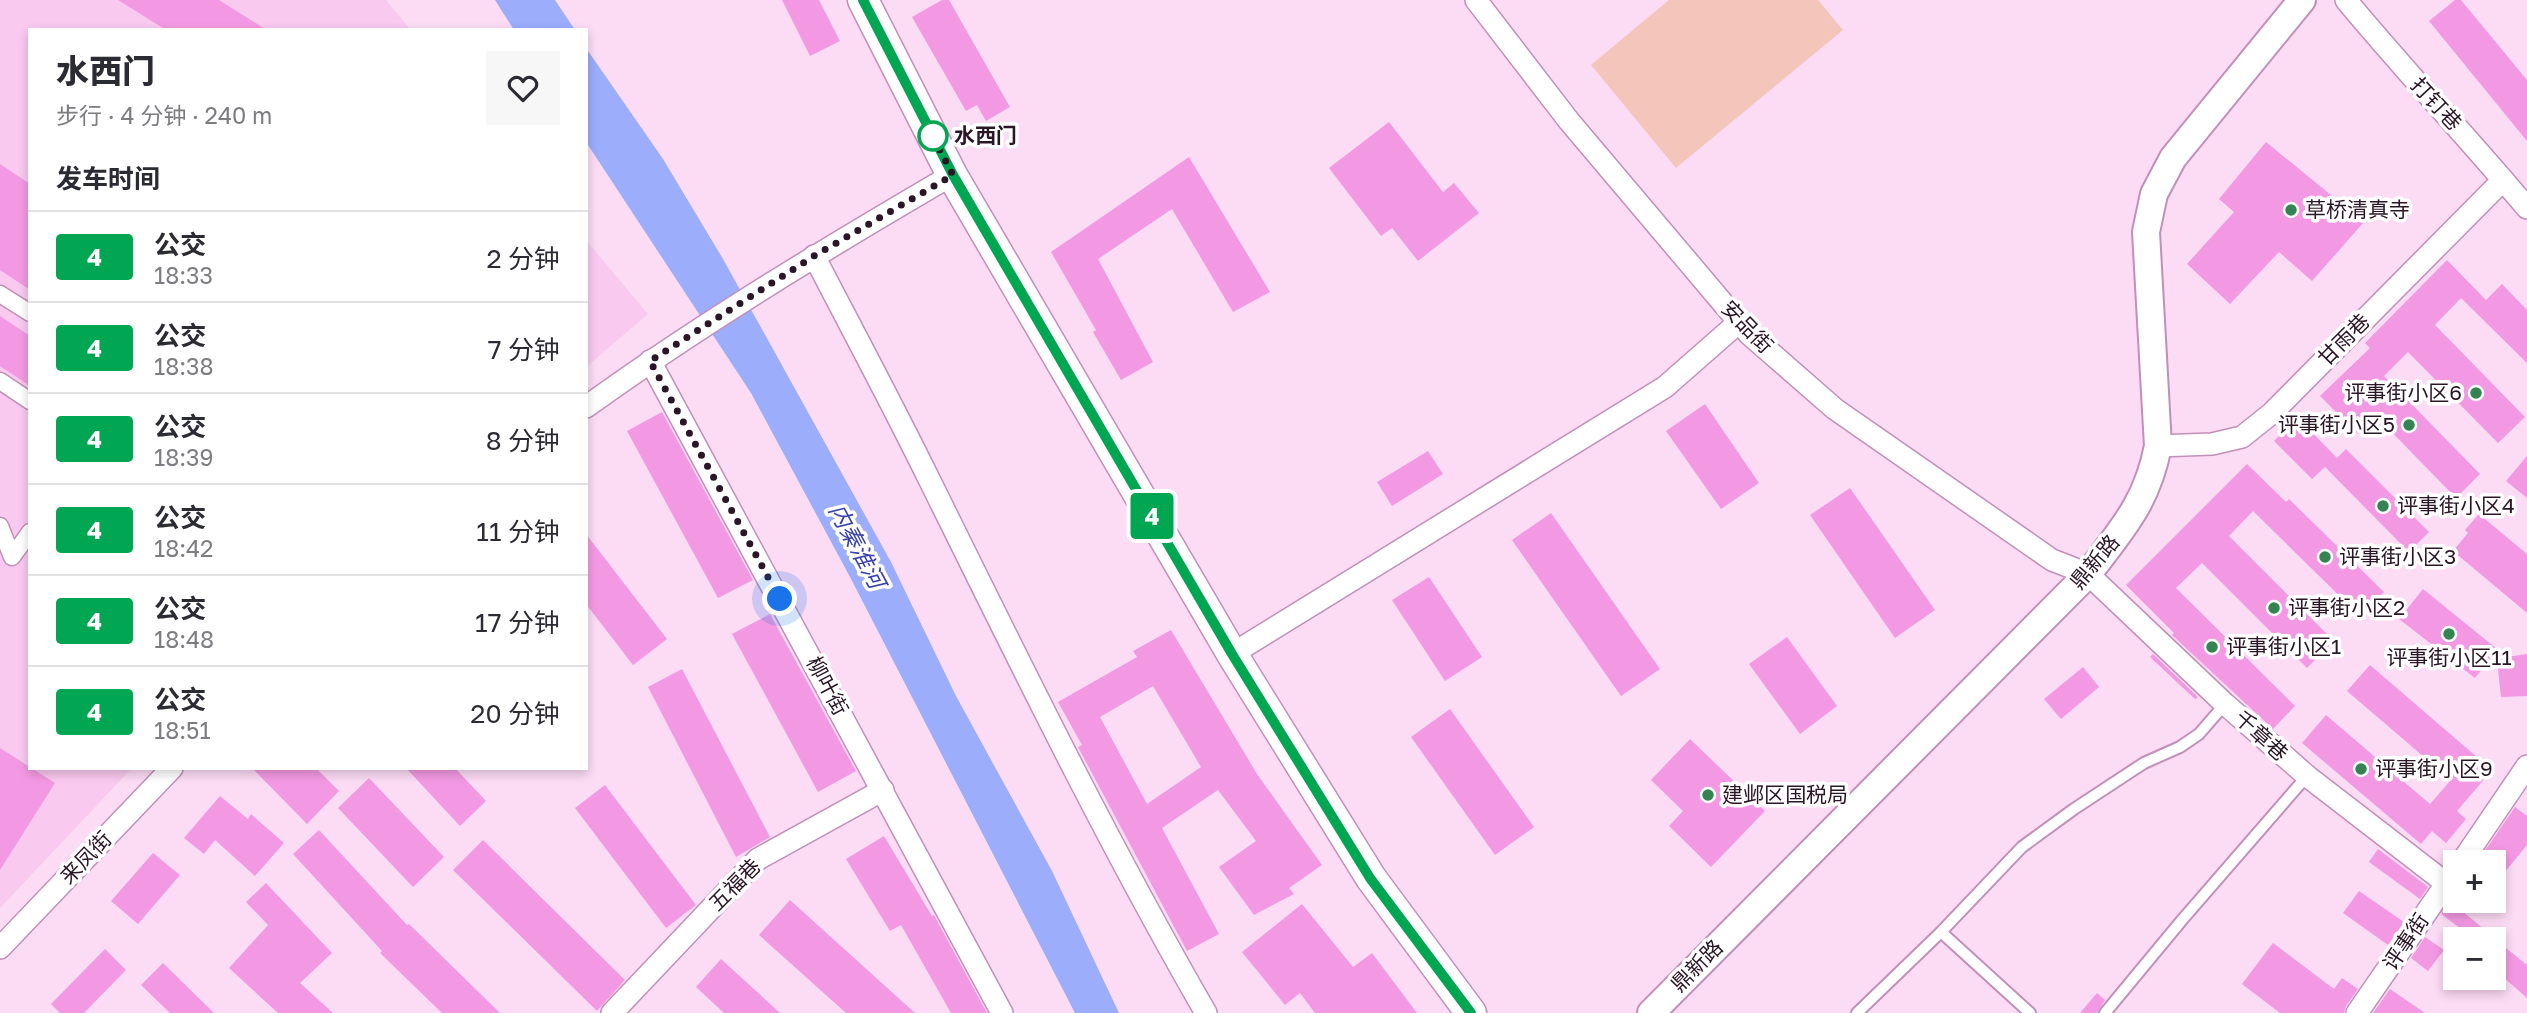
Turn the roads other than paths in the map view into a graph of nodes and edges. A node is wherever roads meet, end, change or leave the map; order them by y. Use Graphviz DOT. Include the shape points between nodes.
graph roads {
  1 [pos="863,0"];
  2 [pos="1476,0"];
  3 [pos="2302,0"];
  4 [pos="2346,0"];
  5 [pos="953,175"];
  6 [pos="2503,180"];
  7 [pos="2527,208"];
  8 [pos="814,256"];
  9 [pos="0,294"];
  10 [pos="28,312"];
  11 [pos="1739,322"];
  12 [pos="659,355"];
  13 [pos="0,381"];
  14 [pos="28,400"];
  15 [pos="588,406"];
  16 [pos="2158,446"];
  17 [pos="0,526"];
  18 [pos="28,535"];
  19 [pos="2088,574"];
  20 [pos="1232,654"];
  21 [pos="2225,704"];
  22 [pos="2526,769"];
  23 [pos="170,770"];
  24 [pos="2306,776"];
  25 [pos="883,790"];
  26 [pos="2470,850"];
  27 [pos="2443,871"];
  28 [pos="2443,889"];
  29 [pos="1941,932"];
  30 [pos="0,948"];
  31 [pos="612,1013"];
  32 [pos="1002,1013"];
  33 [pos="1206,1013"];
  34 [pos="1471,1013"];
  35 [pos="1651,1013"];
  36 [pos="1857,1013"];
  37 [pos="2030,1013"];
  38 [pos="2105,1013"];
  39 [pos="2357,1013"];
  1 -- 5 [label="main road"];
  2 -- 11 [label="street, 安品街" via="1569,121"];
  3 -- 16 [label="street, 鼎新路" via="2173,158 2154,194 2146,232"];
  4 -- 6 [label="street, 打钉巷"];
  5 -- 8 [label="street"];
  5 -- 20 [label="main road"];
  6 -- 7 [label="street, 打钉巷"];
  6 -- 16 [label="street, 甘雨巷" via="2272,413 2242,437 2212,444"];
  8 -- 12 [label="street"];
  8 -- 33 [label="street" via="1148,912"];
  9 -- 10 [label="street"];
  11 -- 19 [label="street, 安品街" via="1835,409 2052,560"];
  11 -- 20 [label="street" via="1665,387"];
  12 -- 15 [label="street"];
  12 -- 25 [label="street, 柳叶街"];
  13 -- 14 [label="street"];
  16 -- 19 [label="street, 鼎新路" via="2152,476 2133,515"];
  17 -- 18 [label="street" via="12,557"];
  19 -- 21 [label="street, 千章巷"];
  19 -- 35 [label="street, 鼎新路"];
  20 -- 34 [label="main road" via="1370,878"];
  21 -- 24 [label="street, 千章巷"];
  21 -- 29 [label="lane" via="2199,734 2135,769 2022,847"];
  22 -- 26 [label="street"];
  23 -- 30 [label="street, 来凤街"];
  24 -- 27 [label="street, 千章巷"];
  24 -- 38 [label="lane"];
  25 -- 31 [label="street, 五福巷" via="758,859"];
  25 -- 32 [label="street, 柳叶街"];
  28 -- 39 [label="street, 评事街"];
  29 -- 36 [label="lane"];
  29 -- 37 [label="lane"];
}
